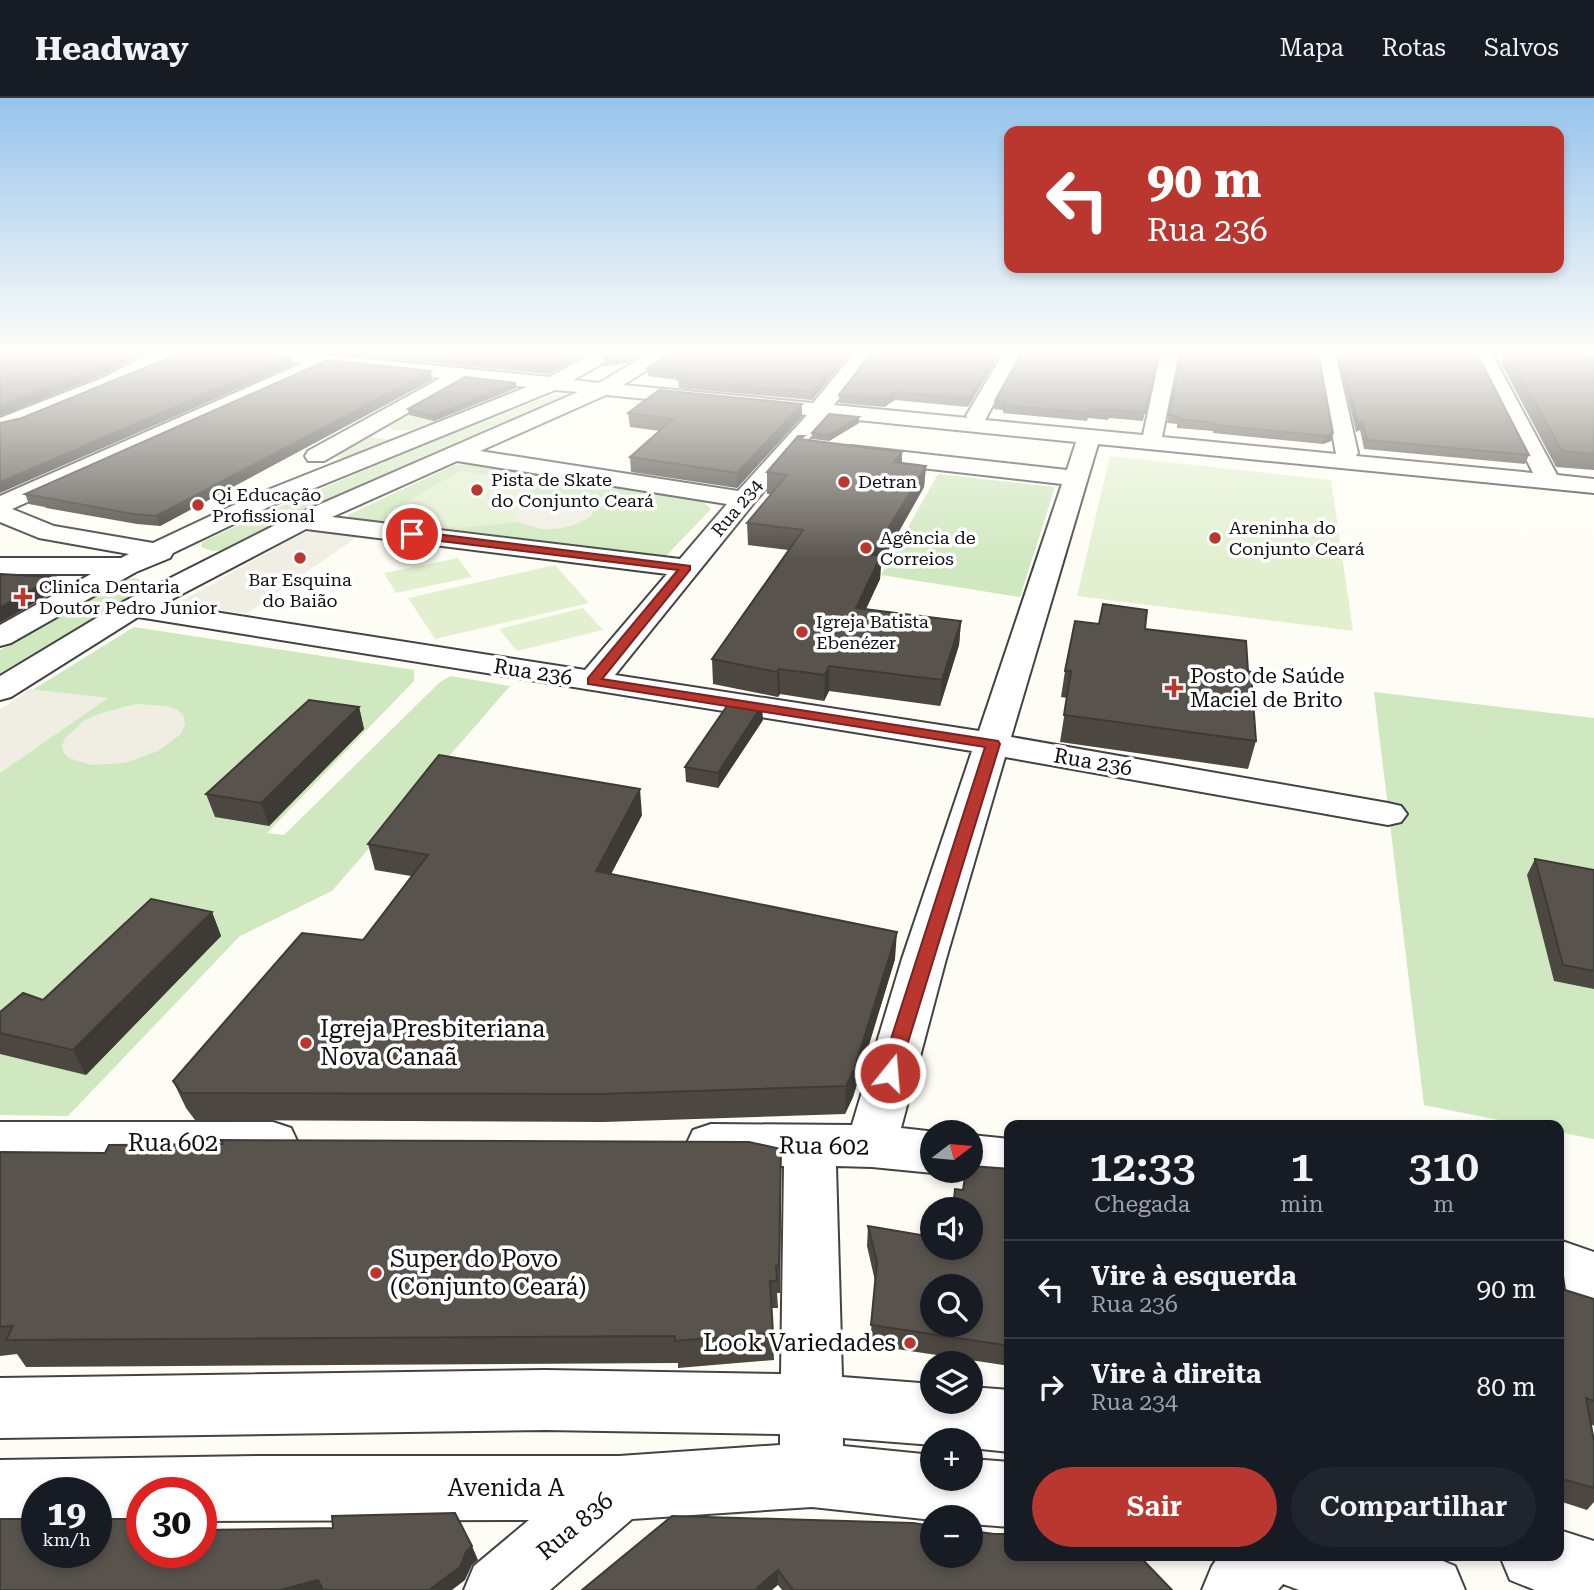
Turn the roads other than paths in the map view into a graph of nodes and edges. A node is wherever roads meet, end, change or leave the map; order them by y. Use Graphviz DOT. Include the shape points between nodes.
graph roads {
  1 [pos="181,422"];
  2 [pos="379,422"];
  3 [pos="456,422"];
  4 [pos="525,422"];
  5 [pos="810,422"];
  6 [pos="986,422"];
  7 [pos="1011,422"];
  8 [pos="1156,422"];
  9 [pos="1340,422"];
  10 [pos="1515,422"];
  11 [pos="1049,428"];
  12 [pos="366,429"];
  13 [pos="1153,434"];
  14 [pos="421,436"];
  15 [pos="1089,436"];
  16 [pos="790,446"];
  17 [pos="453,453"];
  18 [pos="1347,453"];
  19 [pos="1546,476"];
  20 [pos="1594,477"];
  21 [pos="1074,478"];
  22 [pos="1594,486"];
  23 [pos="744,499"];
  24 [pos="264,500"];
  25 [pos="0,505"];
  26 [pos="0,513"];
  27 [pos="302,521"];
  28 [pos="158,551"];
  29 [pos="0,566"];
  30 [pos="126,566"];
  31 [pos="214,566"];
  32 [pos="686,568"];
  33 [pos="133,608"];
  34 [pos="0,637"];
  35 [pos="593,681"];
  36 [pos="0,690"];
  37 [pos="993,744"];
  38 [pos="1388,814"];
  39 [pos="0,1143"];
  40 [pos="314,1143"];
  41 [pos="672,1145"];
  42 [pos="810,1146"];
  43 [pos="872,1146"];
  44 [pos="920,1151"];
  45 [pos="984,1157"];
  46 [pos="1004,1159"];
  47 [pos="1564,1267"];
  48 [pos="1594,1277"];
  49 [pos="810,1405"];
  50 [pos="0,1408"];
  51 [pos="1004,1421"];
  52 [pos="812,1475"];
  53 [pos="619,1488"];
  54 [pos="0,1492"];
  55 [pos="1004,1494"];
  56 [pos="1258,1561"];
  57 [pos="1318,1561"];
  58 [pos="1550,1561"];
  59 [pos="1594,1575"];
  60 [pos="498,1590"];
  61 [pos="1236,1590"];
  62 [pos="1431,1590"];
  1 -- 25 [label="street"];
  2 -- 12 [label="street"];
  3 -- 14 [label="street"];
  4 -- 17 [label="street"];
  5 -- 16 [label="street, Rua 234"];
  6 -- 11 [label="street"];
  7 -- 11 [label="street"];
  8 -- 13 [label="street"];
  9 -- 18 [label="street"];
  10 -- 19 [label="street"];
  11 -- 13 [label="street"];
  11 -- 15 [label="street"];
  12 -- 14 [label="street"];
  12 -- 24 [label="street" via="285,477"];
  13 -- 18 [label="street"];
  14 -- 24 [label="street"];
  15 -- 19 [label="street"];
  15 -- 21 [label="street"];
  16 -- 21 [label="street"];
  16 -- 23 [label="street, Rua 234"];
  17 -- 23 [label="street"];
  17 -- 27 [label="street"];
  18 -- 19 [label="street"];
  19 -- 20 [label="street"];
  19 -- 22 [label="street"];
  21 -- 37 [label="street"];
  23 -- 32 [label="street, Rua 234"];
  24 -- 28 [label="street"];
  26 -- 28 [label="street" via="48,533"];
  27 -- 31 [label="street"];
  27 -- 32 [label="street"];
  28 -- 30 [label="street"];
  28 -- 31 [label="street"];
  29 -- 30 [label="street"];
  30 -- 31 [label="street"];
  30 -- 34 [label="street"];
  31 -- 33 [label="street"];
  32 -- 35 [label="street, Rua 234"];
  33 -- 35 [label="street, Rua 236"];
  33 -- 36 [label="street"];
  35 -- 37 [label="street, Rua 236"];
  37 -- 38 [label="street, Rua 236"];
  37 -- 43 [label="street" via="924,959"];
  39 -- 40 [label="street, Rua 602"];
  41 -- 42 [label="street, Rua 602"];
  42 -- 43 [label="street, Rua 602"];
  42 -- 49 [label="street"];
  43 -- 44 [label="street, Rua 602"];
  45 -- 46 [label="street"];
  47 -- 48 [label="street"];
  49 -- 50 [label="street" via="546,1401"];
  49 -- 51 [label="street"];
  49 -- 52 [label="street"];
  52 -- 53 [label="street, Avenida A"];
  52 -- 55 [label="street, Avenida A"];
  53 -- 54 [label="street, Avenida A"];
  53 -- 60 [label="street, Rua 836"];
  56 -- 61 [label="street"];
  57 -- 62 [label="street"];
  58 -- 59 [label="street"];
}
